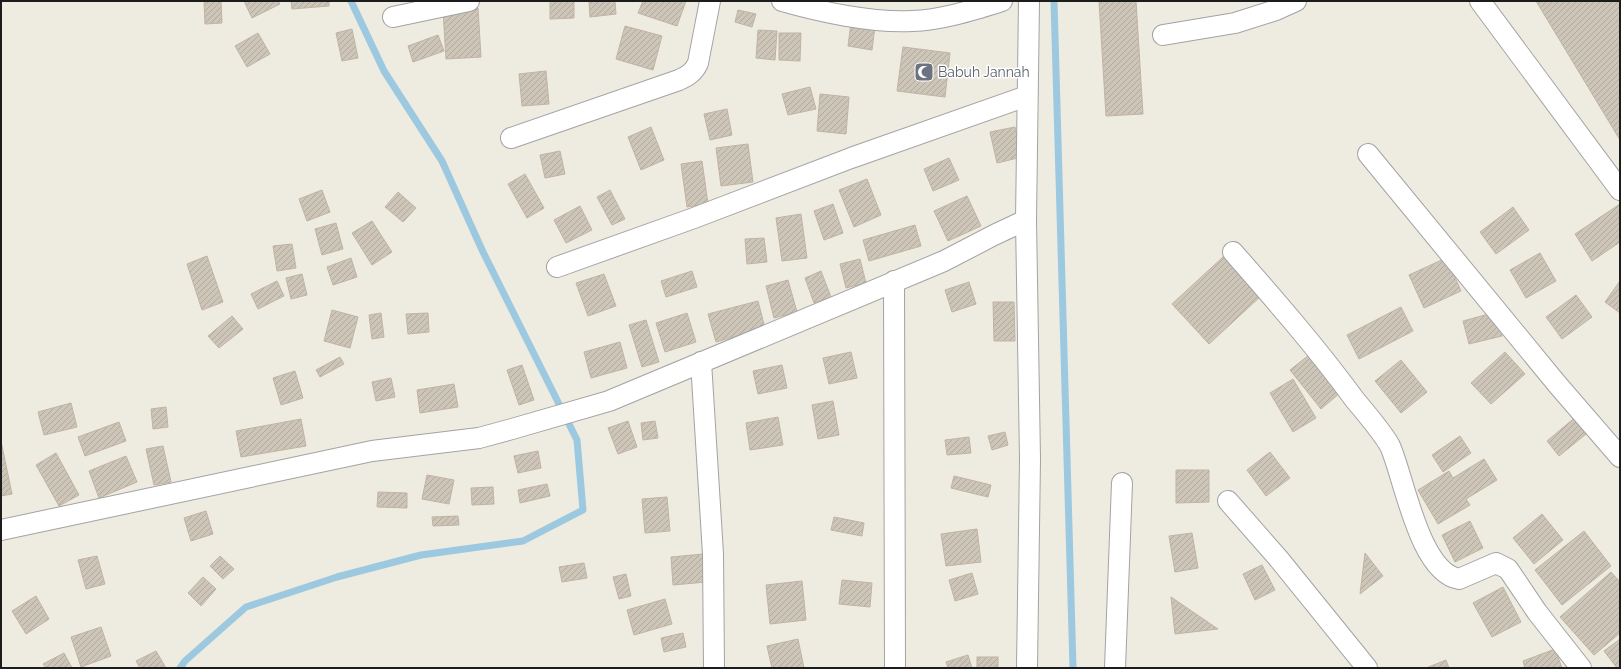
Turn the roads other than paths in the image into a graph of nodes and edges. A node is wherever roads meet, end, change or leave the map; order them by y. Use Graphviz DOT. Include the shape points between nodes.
graph roads {
  1 [pos="469,1"];
  2 [pos="710,1"];
  3 [pos="782,1"];
  4 [pos="1002,1"];
  5 [pos="1028,1"];
  6 [pos="1296,1"];
  7 [pos="1480,1"];
  8 [pos="392,17"];
  9 [pos="1163,35"];
  10 [pos="1027,96"];
  11 [pos="511,138"];
  12 [pos="1368,154"];
  13 [pos="1620,190"];
  14 [pos="1026,220"];
  15 [pos="1233,252"];
  16 [pos="556,267"];
  17 [pos="894,282"];
  18 [pos="701,362"];
  19 [pos="1620,457"];
  20 [pos="1122,483"];
  21 [pos="1228,501"];
  22 [pos="1,530"];
  23 [pos="714,668"];
  24 [pos="895,668"];
  25 [pos="1027,668"];
  26 [pos="1115,668"];
  27 [pos="1367,668"];
  28 [pos="1581,668"];
  1 -- 8 [label="street"];
  2 -- 11 [label="street" via="698,63 689,75"];
  3 -- 4 [label="street" via="813,10 870,19 911,22"];
  5 -- 10 [label="street"];
  6 -- 9 [label="street" via="1235,23"];
  7 -- 13 [label="street"];
  10 -- 14 [label="street"];
  10 -- 16 [label="street"];
  12 -- 19 [label="street"];
  14 -- 17 [label="street" via="944,261"];
  14 -- 25 [label="street" via="1030,459"];
  15 -- 28 [label="street" via="1313,344 1389,445 1415,525 1436,563 1447,575 1458,579 1496,563 1508,569 1537,612"];
  17 -- 18 [label="street"];
  17 -- 24 [label="street"];
  18 -- 22 [label="street" via="609,401 479,438 372,451"];
  18 -- 23 [label="street" via="713,554"];
  20 -- 26 [label="street"];
  21 -- 27 [label="street"];
}
